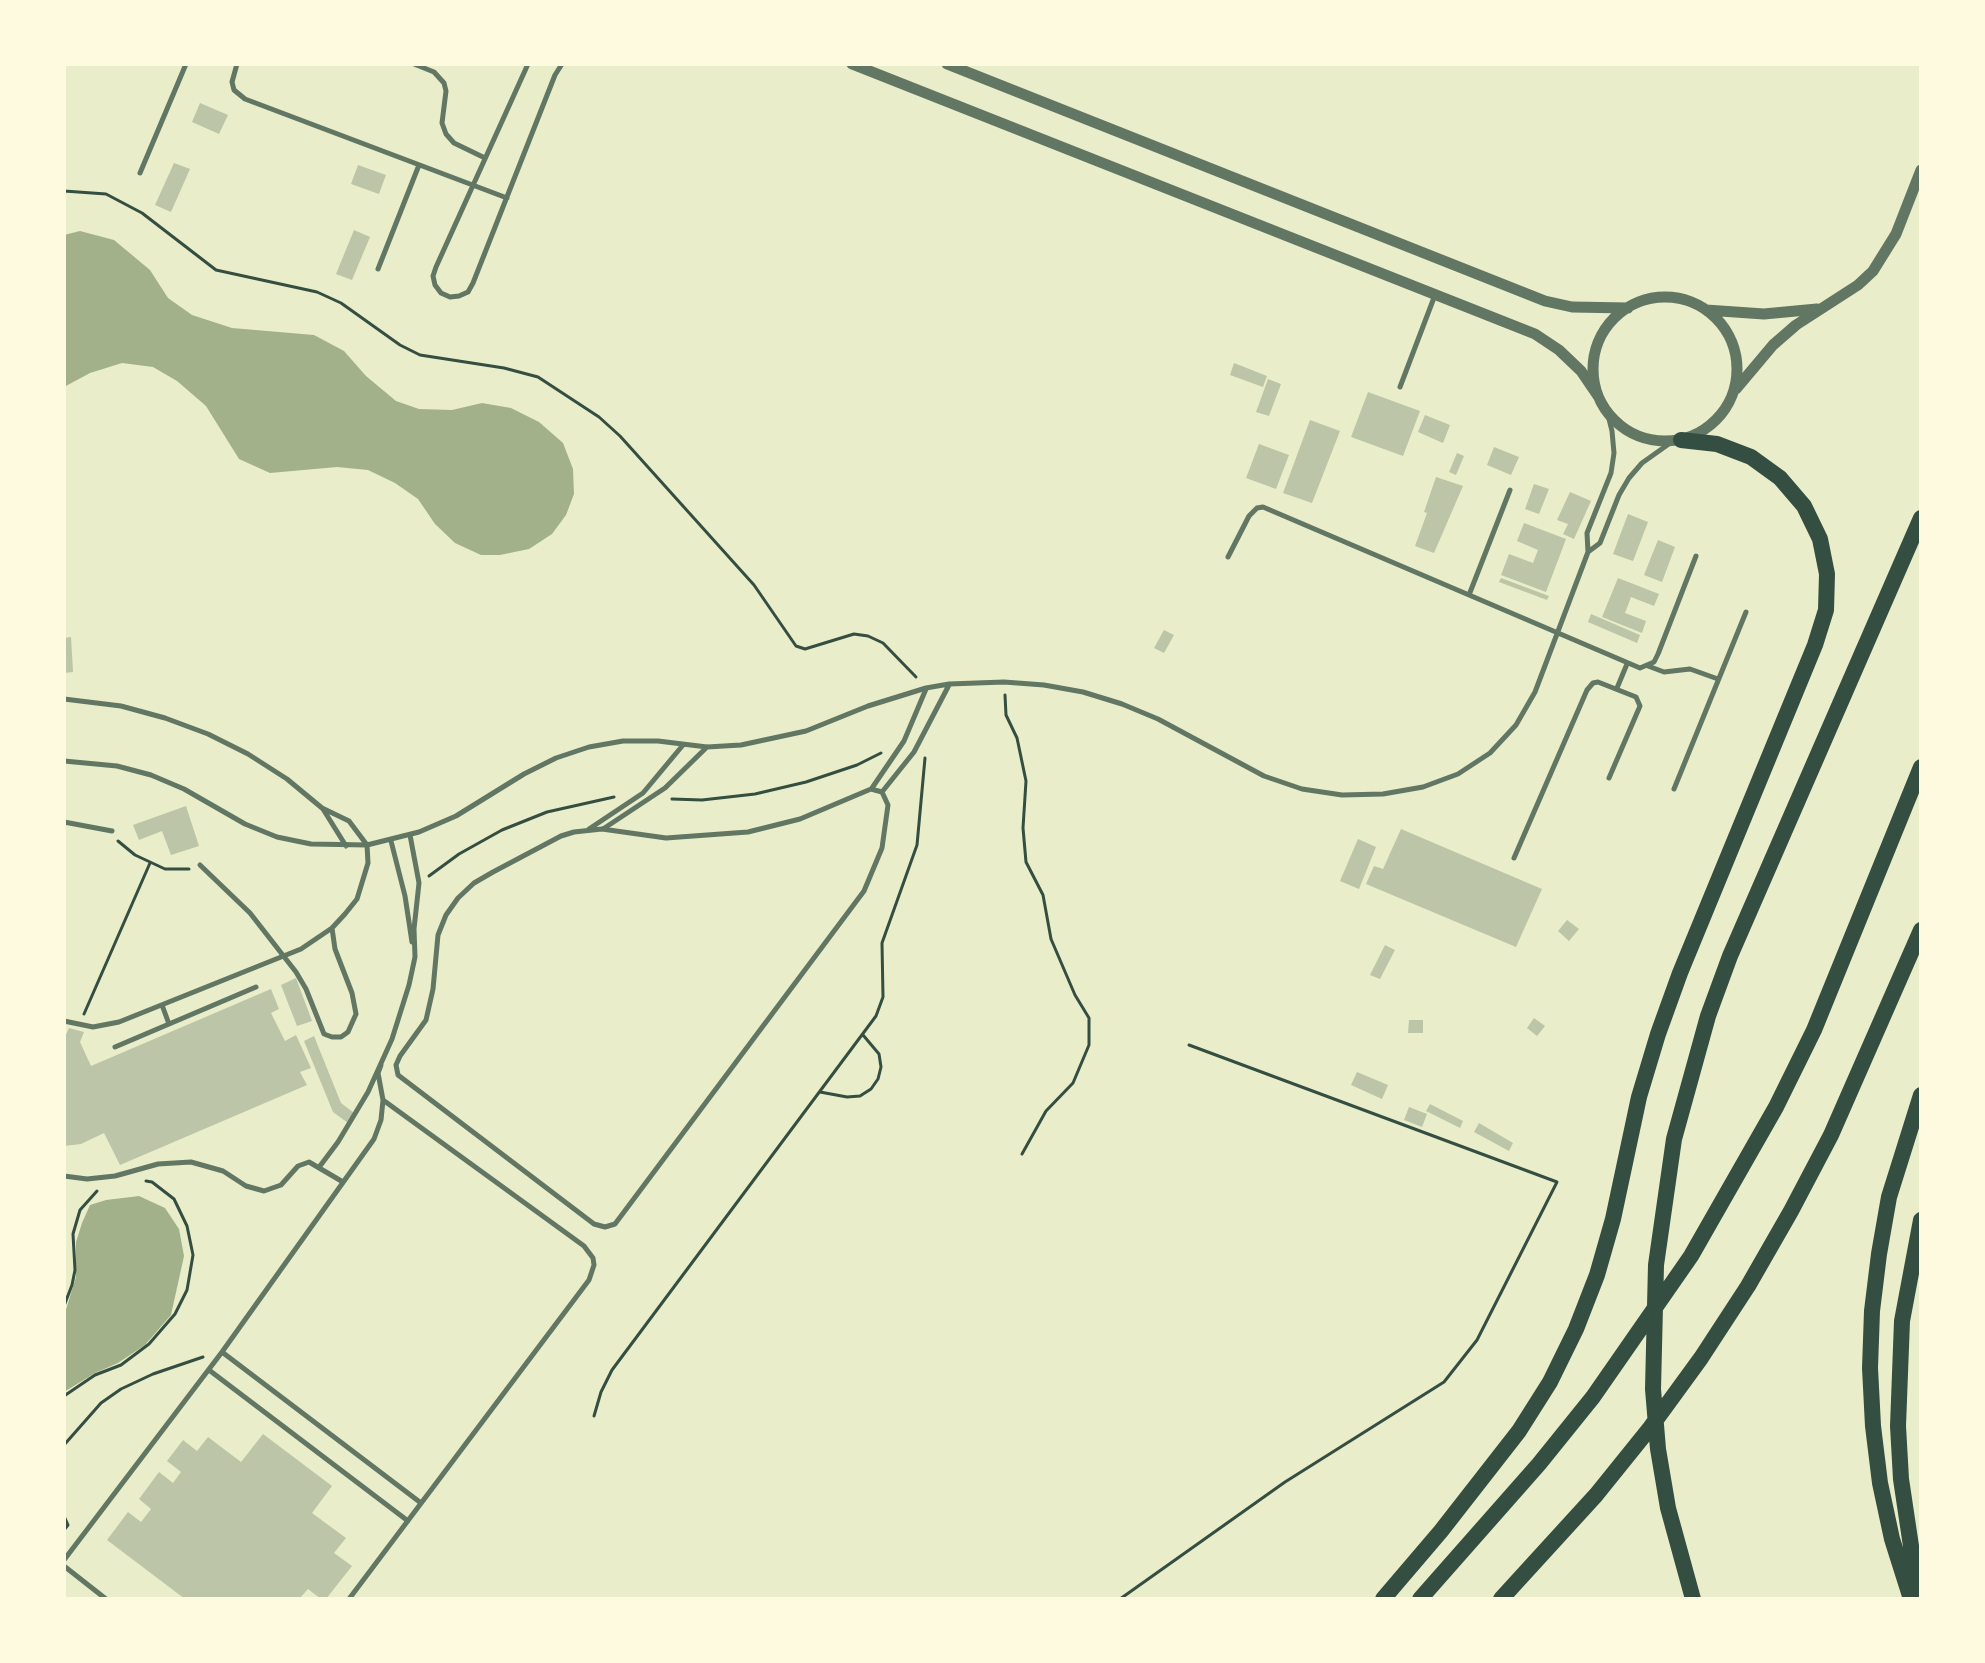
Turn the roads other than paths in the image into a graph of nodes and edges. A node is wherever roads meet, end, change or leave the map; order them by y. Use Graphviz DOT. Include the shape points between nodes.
graph roads {
  1 [pos="186,64"];
  2 [pos="237,64"];
  3 [pos="414,64"];
  4 [pos="528,64"];
  5 [pos="562,64"];
  6 [pos="852,64"];
  7 [pos="947,64"];
  8 [pos="485,158"];
  9 [pos="419,165"];
  10 [pos="1921,170"];
  11 [pos="140,173"];
  12 [pos="473,185"];
  13 [pos="507,198"];
  14 [pos="378,269"];
  15 [pos="1435,294"];
  16 [pos="1628,308"];
  17 [pos="1821,308"];
  18 [pos="1706,310"];
  19 [pos="1400,387"];
  20 [pos="1734,393"];
  21 [pos="1598,396"];
  22 [pos="1607,411"];
  23 [pos="1677,440"];
  24 [pos="1510,490"];
  25 [pos="1921,518"];
  26 [pos="1588,552"];
  27 [pos="1696,556"];
  28 [pos="1228,557"];
  29 [pos="1469,595"];
  30 [pos="1746,612"];
  31 [pos="1558,634"];
  32 [pos="1627,664"];
  33 [pos="1648,666"];
  34 [pos="1718,679"];
  35 [pos="949,684"];
  36 [pos="926,688"];
  37 [pos="1617,688"];
  38 [pos="64,699"];
  39 [pos="683,745"];
  40 [pos="707,747"];
  41 [pos="64,761"];
  42 [pos="1921,767"];
  43 [pos="1609,778"];
  44 [pos="871,789"];
  45 [pos="1674,789"];
  46 [pos="882,792"];
  47 [pos="322,808"];
  48 [pos="64,822"];
  49 [pos="588,829"];
  50 [pos="602,829"];
  51 [pos="112,831"];
  52 [pos="410,835"];
  53 [pos="391,841"];
  54 [pos="367,845"];
  55 [pos="346,846"];
  56 [pos="1514,858"];
  57 [pos="200,865"];
  58 [pos="332,928"];
  59 [pos="1921,930"];
  60 [pos="283,956"];
  61 [pos="415,957"];
  62 [pos="256,987"];
  63 [pos="162,1005"];
  64 [pos="64,1021"];
  65 [pos="169,1024"];
  66 [pos="115,1047"];
  67 [pos="381,1065"];
  68 [pos="1921,1095"];
  69 [pos="383,1100"];
  70 [pos="320,1166"];
  71 [pos="64,1176"];
  72 [pos="343,1182"];
  73 [pos="1921,1220"];
  74 [pos="222,1352"];
  75 [pos="209,1370"];
  76 [pos="421,1503"];
  77 [pos="408,1521"];
  78 [pos="1539,1560"];
  79 [pos="64,1563"];
  80 [pos="106,1599"];
  81 [pos="349,1599"];
  82 [pos="1383,1599"];
  83 [pos="1420,1599"];
  84 [pos="1501,1599"];
  85 [pos="1513,1599"];
  86 [pos="1693,1599"];
  87 [pos="1911,1599"];
  88 [pos="1919,1599"];
  1 -- 11 [label="lane"];
  2 -- 9 [label="lane" via="232,82 238,95"];
  3 -- 8 [label="lane" via="444,83 446,134"];
  4 -- 8 [label="lane"];
  5 -- 13 [label="lane"];
  6 -- 15 [label="street"];
  7 -- 16 [label="street" via="1545,301"];
  8 -- 12 [label="lane"];
  9 -- 12 [label="lane"];
  9 -- 14 [label="lane"];
  10 -- 17 [label="street" via="1886,253 1858,285"];
  12 -- 13 [label="lane"];
  12 -- 13 [label="lane" via="433,276 441,293 450,297 468,292"];
  15 -- 19 [label="lane"];
  15 -- 21 [label="street" via="1535,334 1581,371"];
  16 -- 18 [label="street" via="1668,297"];
  16 -- 21 [label="street" via="1601,337 1594,366"];
  17 -- 18 [label="street" via="1764,314"];
  17 -- 20 [label="street" via="1773,345"];
  18 -- 20 [label="street" via="1734,347"];
  20 -- 23 [label="street" via="1714,423"];
  21 -- 22 [label="street"];
  22 -- 23 [label="street" via="1636,435"];
  22 -- 26 [label="lane" via="1614,453 1587,533"];
  23 -- 26 [label="lane" via="1629,478 1600,543"];
  23 -- 82 [label="highway" via="1717,444 1751,457 1780,478 1804,506 1820,539 1827,574 1826,610 1658,1034 1613,1219 1576,1329 1519,1431"];
  24 -- 29 [label="lane"];
  25 -- 86 [label="highway" via="1730,956 1696,1053 1674,1139 1656,1265 1653,1389 1668,1508"];
  26 -- 31 [label="lane"];
  27 -- 33 [label="lane" via="1658,654"];
  28 -- 29 [label="lane" via="1249,516 1263,507"];
  29 -- 31 [label="lane"];
  30 -- 34 [label="lane"];
  31 -- 32 [label="lane"];
  31 -- 35 [label="lane" via="1535,692 1516,725 1490,753 1458,774 1383,794 1302,789 1264,776 1122,704 1057,687"];
  32 -- 33 [label="lane"];
  32 -- 37 [label="lane"];
  33 -- 34 [label="lane" via="1664,672 1690,669"];
  34 -- 45 [label="lane"];
  35 -- 36 [label="lane"];
  35 -- 46 [label="lane" via="927,730"];
  36 -- 40 [label="lane" via="806,731"];
  36 -- 44 [label="lane" via="904,741"];
  37 -- 43 [label="lane" via="1636,697 1640,706"];
  37 -- 56 [label="lane" via="1598,682 1589,686"];
  38 -- 47 [label="lane" via="121,706 208,734 287,779"];
  39 -- 40 [label="lane"];
  39 -- 49 [label="lane" via="643,793"];
  39 -- 52 [label="lane" via="623,741 589,747 535,769 456,816"];
  40 -- 50 [label="lane" via="680,775"];
  41 -- 55 [label="lane" via="151,775 277,837"];
  42 -- 83 [label="highway" via="1814,1030 1770,1120 1691,1256 1593,1397"];
  44 -- 46 [label="lane"];
  44 -- 50 [label="lane" via="800,819 748,832 666,838"];
  46 -- 49 [label="lane" via="888,805 882,848 858,901 619,1220 605,1227 405,1083 397,1070 400,1056 426,1020 438,935 458,898 474,883 535,849"];
  47 -- 54 [label="lane" via="349,821"];
  47 -- 55 [label="lane"];
  48 -- 51 [label="lane"];
  49 -- 50 [label="lane"];
  52 -- 53 [label="lane"];
  52 -- 61 [label="lane" via="419,883"];
  53 -- 54 [label="lane"];
  53 -- 61 [label="lane"];
  54 -- 55 [label="lane"];
  54 -- 58 [label="lane" via="368,863 357,899"];
  57 -- 60 [label="lane" via="250,913"];
  58 -- 60 [label="lane"];
  58 -- 60 [label="lane" via="355,1003 353,1024 341,1037 324,1034 306,989"];
  59 -- 78 [label="highway" via="1831,1135 1748,1286 1650,1428"];
  60 -- 63 [label="lane"];
  61 -- 67 [label="lane" via="402,1012"];
  62 -- 65 [label="lane"];
  63 -- 64 [label="lane" via="106,1026"];
  63 -- 65 [label="lane"];
  65 -- 66 [label="lane"];
  67 -- 69 [label="lane"];
  67 -- 70 [label="lane" via="354,1118"];
  68 -- 87 [label="highway" via="1881,1240 1870,1368 1880,1483"];
  69 -- 72 [label="lane" via="374,1139"];
  69 -- 76 [label="lane" via="593,1258 593,1273"];
  70 -- 71 [label="lane" via="303,1163 281,1185 264,1191 191,1162 158,1164 115,1176"];
  70 -- 72 [label="lane"];
  72 -- 74 [label="lane"];
  73 -- 88 [label="highway" via="1902,1321 1898,1413 1901,1479"];
  74 -- 75 [label="lane"];
  74 -- 76 [label="lane"];
  75 -- 77 [label="lane"];
  75 -- 79 [label="lane"];
  76 -- 77 [label="lane"];
  77 -- 81 [label="lane"];
  78 -- 84 [label="highway"];
  78 -- 85 [label="highway"];
  79 -- 80 [label="lane"];
}
